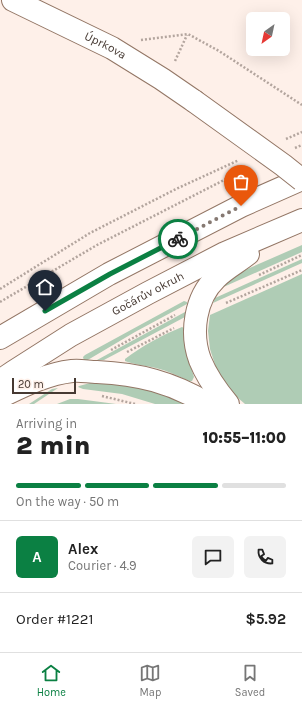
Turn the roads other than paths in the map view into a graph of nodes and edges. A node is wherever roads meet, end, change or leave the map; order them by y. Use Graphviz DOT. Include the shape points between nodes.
graph roads {
  1 [pos="13,0"];
  2 [pos="295,158"];
  3 [pos="302,180"];
  4 [pos="241,206"];
  5 [pos="300,220"];
  6 [pos="0,338"];
  7 [pos="0,381"];
  8 [pos="0,397"];
  9 [pos="208,404"];
  10 [pos="228,404"];
  1 -- 3 [label="main road, Úprkova, bridge" via="112,48 162,79"];
  2 -- 4 [label="main road"];
  3 -- 4 [label="main road"];
  4 -- 6 [label="main road" via="110,274"];
  5 -- 7 [label="main road, Gočárův okruh" via="225,253 148,293 71,335"];
  5 -- 10 [label="main road" via="219,275 206,290 198,310 195,328 200,359 207,375"];
  8 -- 9 [label="main road" via="52,375 72,371 106,372 136,375 165,383"];
}
